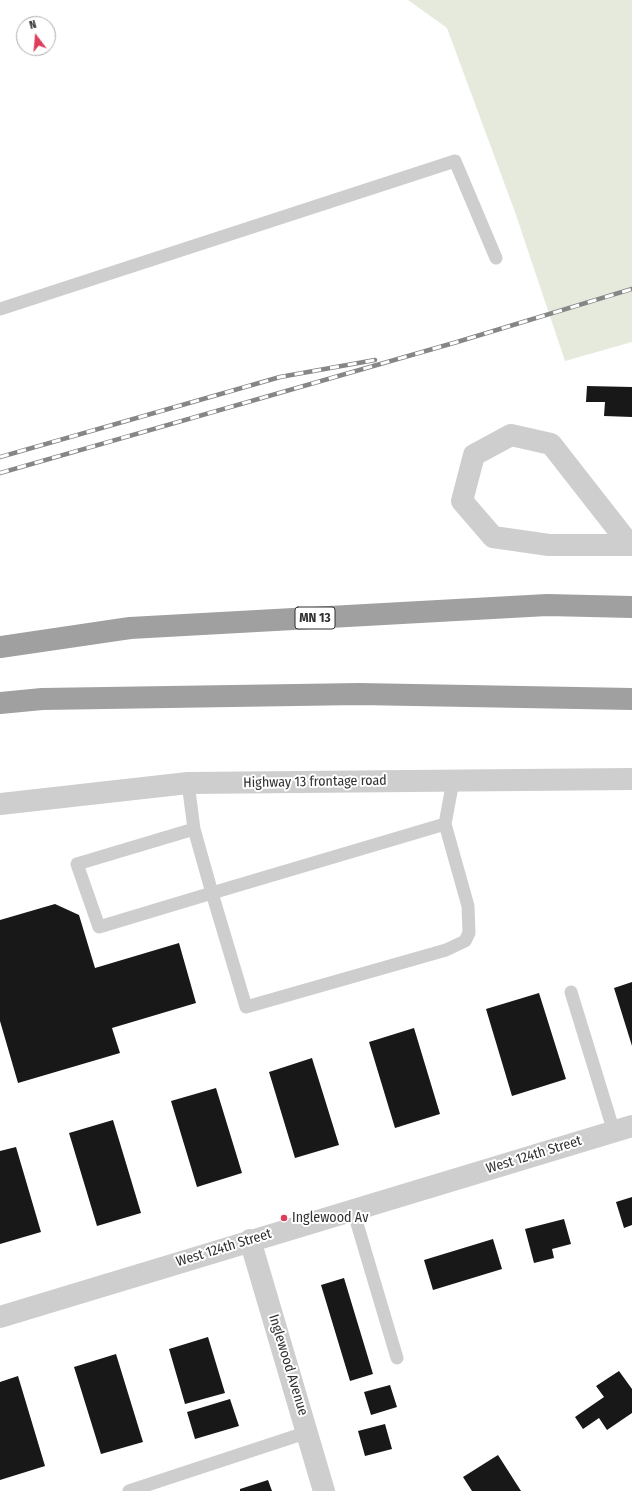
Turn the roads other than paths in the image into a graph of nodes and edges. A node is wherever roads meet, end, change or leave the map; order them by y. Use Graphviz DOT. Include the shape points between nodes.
graph roads {
  1 [pos="496,258"];
  2 [pos="0,309"];
  3 [pos="631,545"];
  4 [pos="632,607"];
  5 [pos="0,647"];
  6 [pos="632,699"];
  7 [pos="0,703"];
  8 [pos="632,779"];
  9 [pos="453,781"];
  10 [pos="188,783"];
  11 [pos="0,804"];
  12 [pos="445,824"];
  13 [pos="194,829"];
  14 [pos="212,893"];
  15 [pos="571,992"];
  16 [pos="623,1129"];
  17 [pos="353,1210"];
  18 [pos="250,1240"];
  19 [pos="0,1317"];
  20 [pos="397,1358"];
  21 [pos="308,1432"];
  22 [pos="129,1491"];
  23 [pos="324,1491"];
  1 -- 2 [label="lane" via="455,161"];
  3 -- 3 [label="street" via="551,444 511,435 474,456 462,501 493,537 549,545"];
  4 -- 5 [label="highway, MN 13" via="547,605 130,628"];
  6 -- 7 [label="highway" via="360,694 42,699"];
  8 -- 9 [label="street, Highway 13 frontage road"];
  9 -- 10 [label="street, Highway 13 frontage road"];
  9 -- 12 [label="lane"];
  10 -- 11 [label="street, Highway 13 frontage road"];
  10 -- 13 [label="lane"];
  12 -- 14 [label="lane"];
  12 -- 14 [label="lane" via="470,921 465,941 446,950 246,1006"];
  13 -- 14 [label="lane"];
  13 -- 14 [label="lane" via="77,864 99,927"];
  15 -- 16 [label="lane"];
  16 -- 17 [label="street, West 124th Street"];
  17 -- 18 [label="street, West 124th Street"];
  17 -- 20 [label="lane"];
  18 -- 19 [label="street, West 124th Street"];
  18 -- 21 [label="street, Inglewood Avenue"];
  21 -- 22 [label="lane"];
  21 -- 23 [label="street, Inglewood Avenue"];
}
